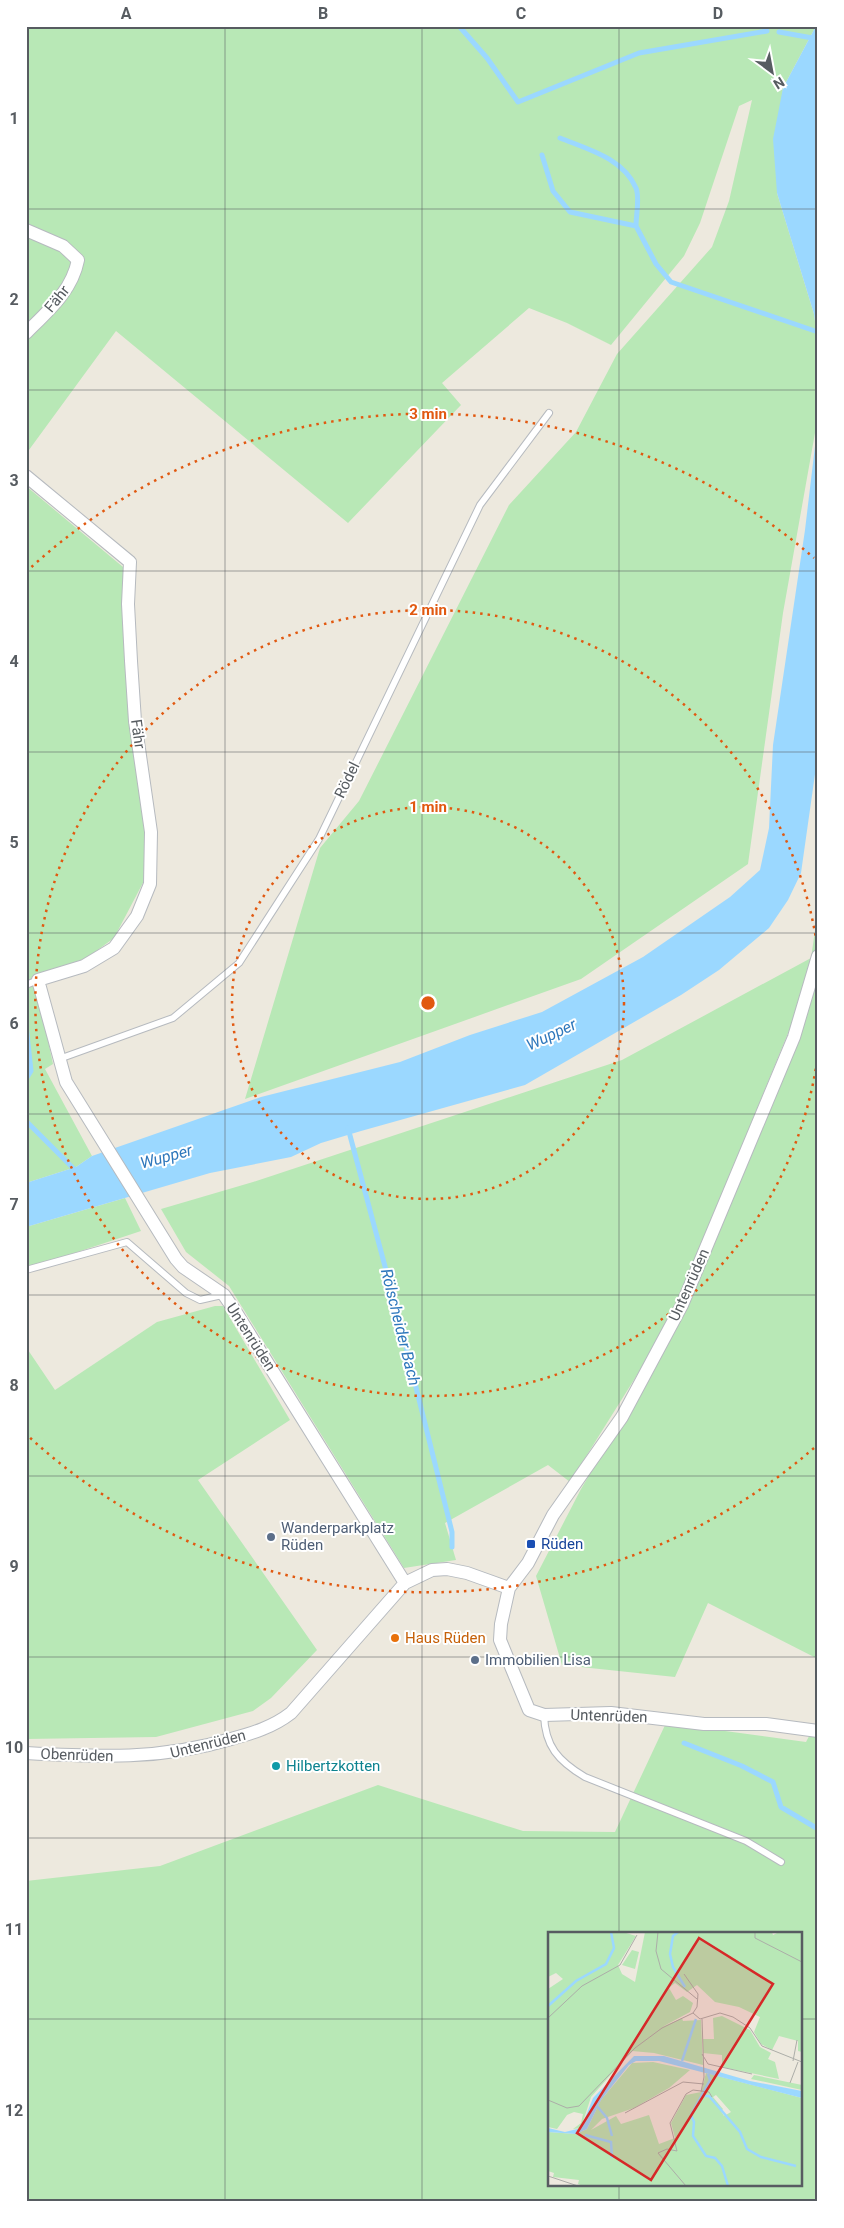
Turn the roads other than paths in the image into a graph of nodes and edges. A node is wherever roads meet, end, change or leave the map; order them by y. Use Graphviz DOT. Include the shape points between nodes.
graph roads {
  1 [pos="26,230"];
  2 [pos="26,333"];
  3 [pos="549,413"];
  4 [pos="26,476"];
  5 [pos="818,956"];
  6 [pos="32,983"];
  7 [pos="60,1059"];
  8 [pos="85,1114"];
  9 [pos="26,1270"];
  10 [pos="224,1295"];
  11 [pos="405,1583"];
  12 [pos="509,1588"];
  13 [pos="544,1715"];
  14 [pos="818,1731"];
  15 [pos="26,1753"];
  16 [pos="128,1757"];
  17 [pos="781,1862"];
  1 -- 2 [label="street, Fähr" via="63,246 78,260 74,278 52,308"];
  3 -- 7 [label="lane, Rödel" via="480,505 319,840 239,964 173,1018"];
  4 -- 6 [label="street, Fähr" via="130,562 128,604 134,712 151,832 150,884 137,916 114,948 84,966"];
  5 -- 12 [label="street, Untenrüden" via="794,1037 682,1305 622,1417 553,1515 528,1563"];
  6 -- 7 [label="street, Fähr"];
  7 -- 8 [label="street, Fähr" via="66,1082"];
  8 -- 10 [label="street, Untenrüden" via="166,1245 183,1267"];
  9 -- 10 [label="lane, Untenrüden" via="127,1242 186,1293 200,1300"];
  10 -- 11 [label="street, Untenrüden"];
  11 -- 12 [label="street, Untenrüden" via="432,1570 447,1569"];
  11 -- 16 [label="street, Untenrüden" via="284,1718 258,1731 200,1748"];
  12 -- 13 [label="street, Untenrüden" via="500,1640 529,1710"];
  13 -- 14 [label="street, Untenrüden" via="611,1713 704,1724 766,1724"];
  13 -- 17 [label="lane" via="548,1741 565,1765 585,1777 746,1841"];
  15 -- 16 [label="street, Obenrüden"];
}
